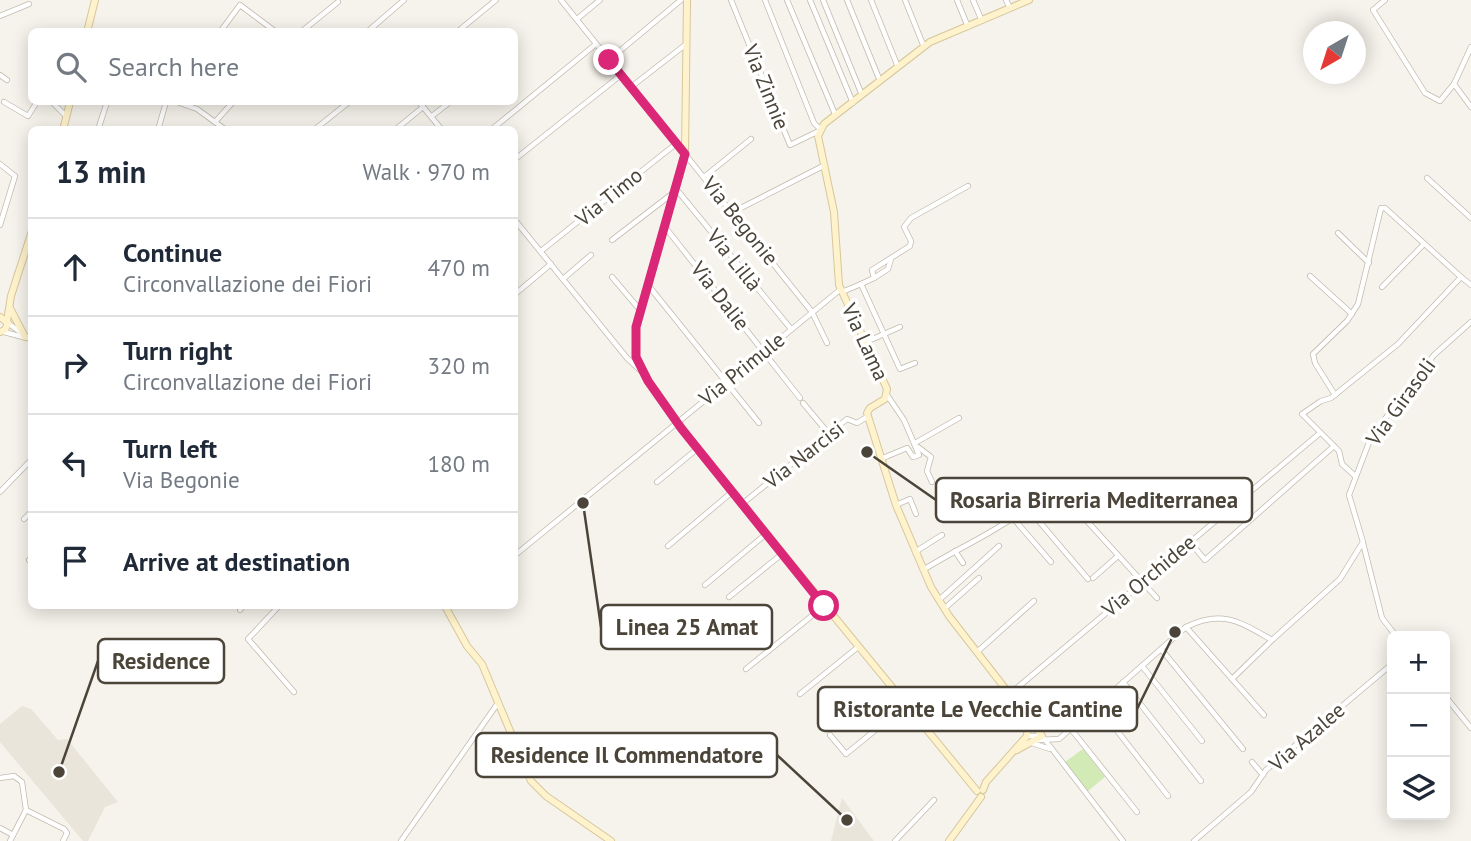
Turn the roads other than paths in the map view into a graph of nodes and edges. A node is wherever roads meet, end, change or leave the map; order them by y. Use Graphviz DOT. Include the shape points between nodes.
graph roads {
  1 [pos="95,0"];
  2 [pos="404,0"];
  3 [pos="496,0"];
  4 [pos="561,0"];
  5 [pos="600,0"];
  6 [pos="681,0"];
  7 [pos="687,0"];
  8 [pos="731,0"];
  9 [pos="765,0"];
  10 [pos="787,0"];
  11 [pos="810,0"];
  12 [pos="822,0"];
  13 [pos="847,0"];
  14 [pos="871,0"];
  15 [pos="905,0"];
  16 [pos="957,0"];
  17 [pos="974,0"];
  18 [pos="1006,0"];
  19 [pos="1028,0"];
  20 [pos="1385,0"];
  21 [pos="338,2"];
  22 [pos="29,4"];
  23 [pos="1010,8"];
  24 [pos="0,16"];
  25 [pos="576,19"];
  26 [pos="982,21"];
  27 [pos="968,27"];
  28 [pos="88,28"];
  29 [pos="223,28"];
  30 [pos="271,28"];
  31 [pos="306,28"];
  32 [pos="372,28"];
  33 [pos="462,28"];
  34 [pos="596,44"];
  35 [pos="685,45"];
  36 [pos="924,47"];
  37 [pos="1471,47"];
  38 [pos="609,60"];
  39 [pos="898,67"];
  40 [pos="0,75"];
  41 [pos="621,75"];
  42 [pos="7,80"];
  43 [pos="880,81"];
  44 [pos="1454,84"];
  45 [pos="631,87"];
  46 [pos="862,95"];
  47 [pos="4,102"];
  48 [pos="853,103"];
  49 [pos="35,105"];
  50 [pos="55,105"];
  51 [pos="69,105"];
  52 [pos="106,105"];
  53 [pos="165,105"];
  54 [pos="186,105"];
  55 [pos="230,105"];
  56 [pos="345,105"];
  57 [pos="446,105"];
  58 [pos="423,107"];
  59 [pos="1471,107"];
  60 [pos="836,115"];
  61 [pos="66,116"];
  62 [pos="432,116"];
  63 [pos="215,122"];
  64 [pos="64,126"];
  65 [pos="99,126"];
  66 [pos="159,126"];
  67 [pos="221,126"];
  68 [pos="319,126"];
  69 [pos="400,126"];
  70 [pos="439,126"];
  71 [pos="496,126"];
  72 [pos="819,130"];
  73 [pos="751,139"];
  74 [pos="677,143"];
  75 [pos="685,154"];
  76 [pos="518,157"];
  77 [pos="0,164"];
  78 [pos="826,164"];
  79 [pos="704,177"];
  80 [pos="1427,178"];
  81 [pos="968,186"];
  82 [pos="677,190"];
  83 [pos="733,212"];
  84 [pos="1471,218"];
  85 [pos="518,224"];
  86 [pos="0,225"];
  87 [pos="666,227"];
  88 [pos="522,228"];
  89 [pos="518,231"];
  90 [pos="1338,233"];
  91 [pos="612,240"];
  92 [pos="28,243"];
  93 [pos="1424,244"];
  94 [pos="541,251"];
  95 [pos="592,254"];
  96 [pos="1369,263"];
  97 [pos="551,264"];
  98 [pos="1310,276"];
  99 [pos="612,277"];
  100 [pos="1461,277"];
  101 [pos="563,279"];
  102 [pos="648,284"];
  103 [pos="861,284"];
  104 [pos="1471,285"];
  105 [pos="1382,287"];
  106 [pos="841,291"];
  107 [pos="518,292"];
  108 [pos="11,296"];
  109 [pos="10,305"];
  110 [pos="641,311"];
  111 [pos="812,312"];
  112 [pos="1352,314"];
  113 [pos="0,315"];
  114 [pos="8,322"];
  115 [pos="1471,323"];
  116 [pos="900,327"];
  117 [pos="791,329"];
  118 [pos="1,332"];
  119 [pos="884,334"];
  120 [pos="28,339"];
  121 [pos="865,342"];
  122 [pos="827,343"];
  123 [pos="763,351"];
  124 [pos="915,363"];
  125 [pos="643,373"];
  126 [pos="725,382"];
  127 [pos="887,395"];
  128 [pos="1335,395"];
  129 [pos="867,417"];
  130 [pos="959,418"];
  131 [pos="679,421"];
  132 [pos="759,424"];
  133 [pos="1321,433"];
  134 [pos="829,434"];
  135 [pos="916,445"];
  136 [pos="1334,446"];
  137 [pos="697,449"];
  138 [pos="883,457"];
  139 [pos="28,464"];
  140 [pos="1355,476"];
  141 [pos="657,482"];
  142 [pos="932,482"];
  143 [pos="0,492"];
  144 [pos="732,492"];
  145 [pos="977,499"];
  146 [pos="742,504"];
  147 [pos="896,505"];
  148 [pos="916,514"];
  149 [pos="28,515"];
  150 [pos="1013,518"];
  151 [pos="24,519"];
  152 [pos="1086,520"];
  153 [pos="1007,522"];
  154 [pos="766,534"];
  155 [pos="942,535"];
  156 [pos="1190,542"];
  157 [pos="1363,542"];
  158 [pos="668,546"];
  159 [pos="999,546"];
  160 [pos="955,551"];
  161 [pos="915,552"];
  162 [pos="518,553"];
  163 [pos="782,554"];
  164 [pos="1118,556"];
  165 [pos="963,562"];
  166 [pos="1051,562"];
  167 [pos="923,570"];
  168 [pos="979,578"];
  169 [pos="1142,581"];
  170 [pos="705,585"];
  171 [pos="729,597"];
  172 [pos="1157,598"];
  173 [pos="939,600"];
  174 [pos="1034,601"];
  175 [pos="824,606"];
  176 [pos="276,609"];
  177 [pos="450,609"];
  178 [pos="944,609"];
  179 [pos="1186,627"];
  180 [pos="1392,631"];
  181 [pos="1272,640"];
  182 [pos="858,647"];
  183 [pos="1161,649"];
  184 [pos="977,652"];
  185 [pos="1142,666"];
  186 [pos="1387,668"];
  187 [pos="746,669"];
  188 [pos="1232,679"];
  189 [pos="1123,682"];
  190 [pos="294,692"];
  191 [pos="1011,693"];
  192 [pos="800,694"];
  193 [pos="499,702"];
  194 [pos="1450,702"];
  195 [pos="1097,705"];
  196 [pos="905,706"];
  197 [pos="1027,714"];
  198 [pos="1264,715"];
  199 [pos="1471,728"];
  200 [pos="1071,729"];
  201 [pos="830,735"];
  202 [pos="1037,739"];
  203 [pos="1202,741"];
  204 [pos="1242,749"];
  205 [pos="1052,750"];
  206 [pos="1252,762"];
  207 [pos="1263,775"];
  208 [pos="0,778"];
  209 [pos="1201,781"];
  210 [pos="980,793"];
  211 [pos="1168,796"];
  212 [pos="934,800"];
  213 [pos="26,810"];
  214 [pos="1137,812"];
  215 [pos="0,828"];
  216 [pos="13,835"];
  217 [pos="10,841"];
  218 [pos="63,841"];
  219 [pos="401,841"];
  220 [pos="611,841"];
  221 [pos="895,841"];
  222 [pos="948,841"];
  223 [pos="1123,841"];
  224 [pos="1194,841"];
  1 -- 28 [label="street"];
  2 -- 32 [label="street"];
  3 -- 33 [label="street"];
  4 -- 25 [label="street, Via Begonie"];
  5 -- 25 [label="street"];
  6 -- 38 [label="street"];
  7 -- 35 [label="street"];
  8 -- 72 [label="street, Via Zinnie" via="790,145"];
  9 -- 72 [label="street, Via Lama"];
  10 -- 60 [label="street"];
  11 -- 48 [label="street"];
  12 -- 46 [label="street"];
  13 -- 43 [label="street"];
  14 -- 39 [label="street"];
  15 -- 36 [label="street"];
  16 -- 27 [label="street"];
  17 -- 26 [label="street"];
  18 -- 23 [label="street"];
  19 -- 23 [label="street"];
  20 -- 44 [label="street" via="1373,10 1425,93 1440,101"];
  21 -- 31 [label="street"];
  22 -- 24 [label="street"];
  23 -- 26 [label="street"];
  25 -- 34 [label="street, Via Begonie"];
  26 -- 27 [label="street"];
  27 -- 36 [label="street"];
  29 -- 30 [label="street" via="240,5"];
  34 -- 38 [label="street, Via Begonie"];
  34 -- 71 [label="street"];
  35 -- 45 [label="street"];
  35 -- 75 [label="street"];
  36 -- 39 [label="street"];
  37 -- 44 [label="street"];
  38 -- 41 [label="street, Via Begonie"];
  39 -- 43 [label="street"];
  40 -- 42 [label="street"];
  41 -- 45 [label="street, Via Begonie"];
  41 -- 76 [label="street"];
  43 -- 46 [label="street"];
  44 -- 59 [label="street"];
  45 -- 74 [label="street, Via Begonie"];
  46 -- 48 [label="street"];
  47 -- 49 [label="street" via="28,116"];
  48 -- 60 [label="street"];
  50 -- 61 [label="street"];
  51 -- 61 [label="street"];
  52 -- 65 [label="street"];
  53 -- 66 [label="street"];
  54 -- 63 [label="street"];
  55 -- 63 [label="street"];
  56 -- 68 [label="street"];
  57 -- 62 [label="street"];
  58 -- 62 [label="street"];
  58 -- 69 [label="street"];
  60 -- 72 [label="street"];
  61 -- 64 [label="street"];
  62 -- 70 [label="street"];
  63 -- 67 [label="street"];
  72 -- 78 [label="street, Via Lama"];
  73 -- 79 [label="street"];
  74 -- 75 [label="street, Via Begonie"];
  74 -- 94 [label="street, Via Timo"];
  75 -- 79 [label="street, Via Begonie"];
  75 -- 82 [label="street"];
  77 -- 86 [label="street" via="15,176"];
  78 -- 83 [label="street"];
  78 -- 106 [label="street, Via Lama"];
  79 -- 83 [label="street, Via Begonie"];
  80 -- 84 [label="street"];
  81 -- 103 [label="street, Via Primule" via="911,218 904,227 910,246 872,270 874,278"];
  82 -- 87 [label="street"];
  82 -- 91 [label="street"];
  82 -- 117 [label="street, Via Lillà"];
  83 -- 111 [label="street, Via Begonie"];
  85 -- 88 [label="street"];
  87 -- 102 [label="street"];
  87 -- 123 [label="street, Via Dalie"];
  88 -- 89 [label="street"];
  88 -- 94 [label="street"];
  90 -- 96 [label="street"];
  92 -- 108 [label="street"];
  93 -- 96 [label="street" via="1381,208"];
  93 -- 100 [label="street"];
  93 -- 105 [label="street"];
  94 -- 97 [label="street"];
  95 -- 101 [label="street"];
  96 -- 112 [label="street"];
  97 -- 101 [label="street"];
  97 -- 107 [label="street"];
  98 -- 112 [label="street"];
  99 -- 110 [label="street"];
  100 -- 104 [label="street"];
  100 -- 128 [label="street" via="1398,344"];
  101 -- 125 [label="street"];
  102 -- 110 [label="street"];
  102 -- 126 [label="street"];
  103 -- 106 [label="street, Via Primule"];
  103 -- 119 [label="street"];
  106 -- 111 [label="street, Via Primule"];
  106 -- 121 [label="street, Via Lama"];
  108 -- 109 [label="street"];
  108 -- 113 [label="street"];
  109 -- 114 [label="street"];
  109 -- 120 [label="street"];
  110 -- 125 [label="street" via="635,348"];
  111 -- 117 [label="street, Via Primule"];
  111 -- 122 [label="street, Via Begonie"];
  112 -- 128 [label="street" via="1313,354"];
  113 -- 114 [label="street"];
  114 -- 118 [label="street"];
  114 -- 120 [label="street"];
  115 -- 140 [label="street, Via Girasoli" via="1434,355 1382,421"];
  116 -- 119 [label="street"];
  117 -- 123 [label="street, Via Primule"];
  118 -- 120 [label="street"];
  119 -- 121 [label="street"];
  119 -- 124 [label="street" via="900,369"];
  121 -- 127 [label="street, Via Lama"];
  123 -- 126 [label="street, Via Primule"];
  123 -- 134 [label="street, Via Dalie"];
  125 -- 131 [label="street"];
  126 -- 131 [label="street, Via Primule"];
  126 -- 132 [label="street"];
  127 -- 129 [label="street, Via Lama" via="870,408"];
  127 -- 135 [label="street"];
  128 -- 133 [label="street" via="1302,414"];
  129 -- 134 [label="street, Via Narcisi" via="857,423 847,419"];
  129 -- 138 [label="street"];
  130 -- 135 [label="street"];
  131 -- 137 [label="street"];
  131 -- 162 [label="street, Via Primule"];
  133 -- 136 [label="street"];
  133 -- 156 [label="street, Via Orchidee"];
  134 -- 146 [label="street, Via Narcisi"];
  135 -- 138 [label="street" via="919,455 913,457 907,447"];
  135 -- 142 [label="street" via="931,457 927,471"];
  136 -- 140 [label="street" via="1342,464"];
  136 -- 156 [label="street" via="1205,560"];
  137 -- 141 [label="street"];
  137 -- 144 [label="street"];
  138 -- 147 [label="street"];
  139 -- 143 [label="street"];
  140 -- 157 [label="street, Via Girasoli" via="1349,495"];
  144 -- 146 [label="street"];
  144 -- 158 [label="street"];
  145 -- 153 [label="street"];
  146 -- 154 [label="street"];
  147 -- 148 [label="street" via="910,499"];
  147 -- 161 [label="street"];
  149 -- 151 [label="street"];
  150 -- 153 [label="street"];
  150 -- 164 [label="street" via="1027,507 1090,578"];
  150 -- 166 [label="street"];
  152 -- 164 [label="street"];
  153 -- 160 [label="street"];
  154 -- 163 [label="street"];
  154 -- 170 [label="street"];
  155 -- 161 [label="street"];
  156 -- 169 [label="street, Via Orchidee"];
  157 -- 180 [label="street, Via Girasoli" via="1382,618"];
  157 -- 181 [label="street" via="1340,579"];
  159 -- 173 [label="street"];
  160 -- 165 [label="street"];
  160 -- 167 [label="street"];
  161 -- 167 [label="street"];
  163 -- 171 [label="street"];
  163 -- 175 [label="street"];
  164 -- 169 [label="street"];
  167 -- 173 [label="street"];
  168 -- 178 [label="street"];
  169 -- 172 [label="street"];
  169 -- 191 [label="street, Via Orchidee"];
  173 -- 178 [label="street"];
  174 -- 184 [label="street"];
  175 -- 182 [label="street"];
  175 -- 187 [label="street"];
  176 -- 190 [label="street" via="248,639"];
  177 -- 193 [label="street"];
  178 -- 184 [label="street"];
  179 -- 181 [label="street" via="1212,617 1225,618"];
  179 -- 183 [label="street"];
  179 -- 188 [label="street"];
  181 -- 188 [label="street"];
  182 -- 192 [label="street"];
  182 -- 196 [label="street"];
  183 -- 185 [label="street"];
  183 -- 204 [label="street"];
  184 -- 191 [label="street"];
  185 -- 189 [label="street"];
  185 -- 203 [label="street"];
  186 -- 207 [label="street, Via Azalee"];
  188 -- 198 [label="street"];
  189 -- 195 [label="street"];
  189 -- 209 [label="street"];
  191 -- 197 [label="street"];
  193 -- 219 [label="street"];
  193 -- 220 [label="street" via="531,782"];
  194 -- 199 [label="street"];
  195 -- 200 [label="street"];
  195 -- 211 [label="street"];
  196 -- 201 [label="street" via="846,754"];
  196 -- 210 [label="street"];
  197 -- 202 [label="street"];
  197 -- 202 [label="street"];
  200 -- 202 [label="street" via="1059,738"];
  200 -- 214 [label="street"];
  202 -- 205 [label="street"];
  202 -- 205 [label="street"];
  202 -- 210 [label="street" via="1017,750"];
  205 -- 223 [label="street"];
  206 -- 207 [label="street"];
  207 -- 224 [label="street, Via Azalee" via="1251,792"];
  208 -- 213 [label="street" via="14,776 22,782"];
  210 -- 222 [label="street"];
  212 -- 221 [label="street"];
  213 -- 216 [label="street"];
  213 -- 218 [label="street" via="64,829"];
  215 -- 216 [label="street"];
  216 -- 217 [label="street"];
}
